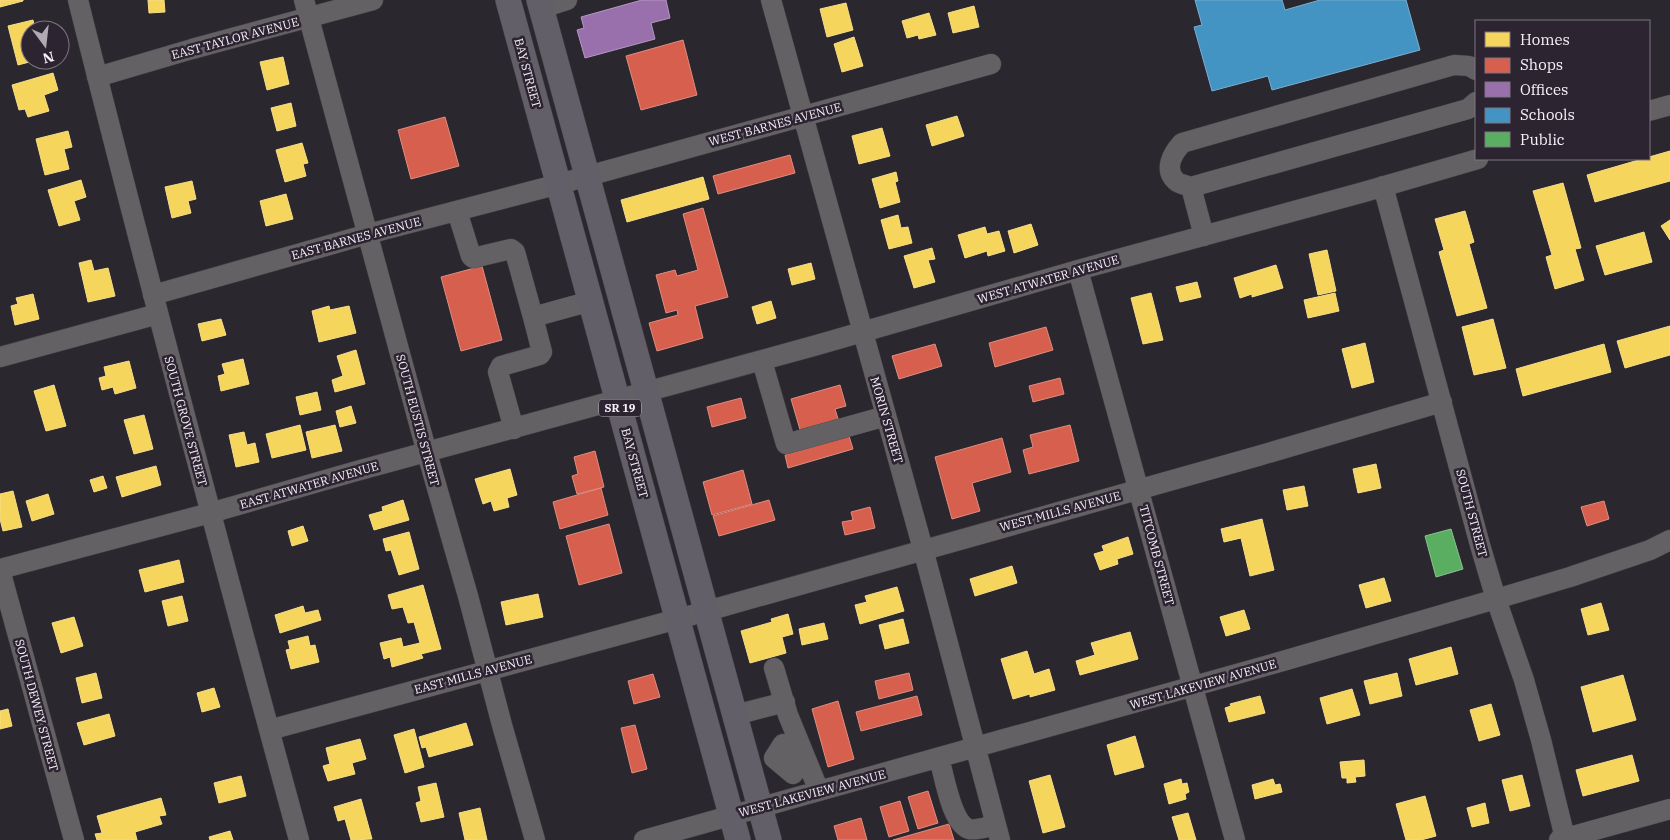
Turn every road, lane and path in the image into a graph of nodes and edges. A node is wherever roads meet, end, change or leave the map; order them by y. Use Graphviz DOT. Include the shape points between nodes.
graph roads {
  1 [pos="78,0"];
  2 [pos="373,0"];
  3 [pos="508,0"];
  4 [pos="567,0"];
  5 [pos="770,0"];
  6 [pos="540,4"];
  7 [pos="306,9"];
  8 [pos="991,64"];
  9 [pos="1475,69"];
  10 [pos="97,77"];
  11 [pos="1475,103"];
  12 [pos="1670,105"];
  13 [pos="1650,111"];
  14 [pos="803,117"];
  15 [pos="1475,160"];
  16 [pos="588,176"];
  17 [pos="559,184"];
  18 [pos="1383,186"];
  19 [pos="1191,187"];
  20 [pos="458,210"];
  21 [pos="368,234"];
  22 [pos="1204,236"];
  23 [pos="1078,270"];
  24 [pos="591,301"];
  25 [pos="156,305"];
  26 [pos="533,317"];
  27 [pos="862,331"];
  28 [pos="0,357"];
  29 [pos="762,361"];
  30 [pos="647,392"];
  31 [pos="618,400"];
  32 [pos="1442,402"];
  33 [pos="886,416"];
  34 [pos="514,429"];
  35 [pos="427,453"];
  36 [pos="1139,489"];
  37 [pos="210,513"];
  38 [pos="1670,540"];
  39 [pos="923,549"];
  40 [pos="0,569"];
  41 [pos="1496,599"];
  42 [pos="707,611"];
  43 [pos="677,619"];
  44 [pos="774,668"];
  45 [pos="487,669"];
  46 [pos="1192,686"];
  47 [pos="785,702"];
  48 [pos="735,716"];
  49 [pos="270,730"];
  50 [pos="976,748"];
  51 [pos="939,758"];
  52 [pos="747,759"];
  53 [pos="809,777"];
  54 [pos="760,807"];
  55 [pos="1670,809"];
  56 [pos="731,815"];
  57 [pos="998,832"];
  58 [pos="1562,839"];
  59 [pos="74,840"];
  60 [pos="299,840"];
  61 [pos="535,840"];
  62 [pos="644,840"];
  63 [pos="738,840"];
  64 [pos="769,840"];
  65 [pos="1235,840"];
  1 -- 10 [label="street, SOUTH GROVE STREET"];
  2 -- 7 [label="street, EAST TAYLOR AVENUE"];
  3 -- 17 [label="main road, BAY STREET / SR 19"];
  4 -- 6 [label="street"];
  5 -- 14 [label="street, MORIN STREET"];
  6 -- 16 [label="main road, SR 19"];
  7 -- 10 [label="street, EAST TAYLOR AVENUE"];
  7 -- 21 [label="street, SOUTH EUSTIS STREET"];
  8 -- 14 [label="street, WEST BARNES AVENUE"];
  9 -- 19 [label="street" via="1454,65 1182,143 1173,153 1170,173 1176,182"];
  10 -- 25 [label="street, SOUTH GROVE STREET"];
  11 -- 19 [label="street" via="1468,108"];
  12 -- 13 [label="street"];
  14 -- 16 [label="street, WEST BARNES AVENUE"];
  14 -- 27 [label="street, MORIN STREET"];
  15 -- 18 [label="street, WEST ATWATER AVENUE"];
  16 -- 17 [label="street, WEST BARNES AVENUE"];
  16 -- 30 [label="main road, SR 19"];
  17 -- 20 [label="street, EAST BARNES AVENUE"];
  17 -- 24 [label="main road, BAY STREET / SR 19"];
  18 -- 22 [label="street, WEST ATWATER AVENUE"];
  18 -- 32 [label="street, SOUTH STREET"];
  19 -- 22 [label="street"];
  20 -- 21 [label="street, EAST BARNES AVENUE"];
  20 -- 26 [label="street" via="471,256 512,249 515,252"];
  21 -- 25 [label="street, EAST BARNES AVENUE"];
  21 -- 35 [label="street, SOUTH EUSTIS STREET"];
  22 -- 23 [label="street, WEST ATWATER AVENUE"];
  23 -- 27 [label="street, WEST ATWATER AVENUE"];
  23 -- 36 [label="street, TITCOMB STREET"];
  24 -- 26 [label="street"];
  24 -- 31 [label="main road, BAY STREET / SR 19"];
  25 -- 28 [label="street, EAST BARNES AVENUE"];
  25 -- 37 [label="street, SOUTH GROVE STREET"];
  26 -- 34 [label="street" via="542,352 500,366 498,372"];
  27 -- 29 [label="street, WEST ATWATER AVENUE"];
  27 -- 33 [label="street, MORIN STREET"];
  29 -- 30 [label="street, WEST ATWATER AVENUE"];
  29 -- 33 [label="street" via="786,444"];
  30 -- 31 [label="street, WEST ATWATER AVENUE"];
  30 -- 42 [label="main road, SR 19"];
  31 -- 34 [label="street, EAST ATWATER AVENUE"];
  31 -- 43 [label="main road, BAY STREET / SR 19"];
  32 -- 36 [label="street, WEST MILLS AVENUE"];
  32 -- 41 [label="street, SOUTH STREET"];
  33 -- 39 [label="street, MORIN STREET"];
  34 -- 35 [label="street, EAST ATWATER AVENUE"];
  35 -- 37 [label="street, EAST ATWATER AVENUE"];
  35 -- 45 [label="street, SOUTH EUSTIS STREET"];
  36 -- 39 [label="street, WEST MILLS AVENUE"];
  36 -- 46 [label="street, TITCOMB STREET"];
  37 -- 40 [label="street, EAST ATWATER AVENUE"];
  37 -- 49 [label="street, SOUTH GROVE STREET"];
  38 -- 41 [label="street, WEST LAKEVIEW AVENUE" via="1606,565"];
  39 -- 42 [label="street, WEST MILLS AVENUE"];
  39 -- 50 [label="street, MORIN STREET"];
  40 -- 59 [label="street, SOUTH DEWEY STREET"];
  41 -- 46 [label="street, WEST LAKEVIEW AVENUE"];
  41 -- 58 [label="street, SOUTH STREET" via="1541,740"];
  42 -- 43 [label="street, WEST MILLS AVENUE"];
  42 -- 48 [label="main road, SR 19"];
  43 -- 45 [label="street, EAST MILLS AVENUE"];
  43 -- 56 [label="main road, BAY STREET / SR 19"];
  44 -- 47 [label="street"];
  45 -- 49 [label="street, EAST MILLS AVENUE"];
  45 -- 61 [label="street, SOUTH EUSTIS STREET"];
  46 -- 50 [label="street, WEST LAKEVIEW AVENUE"];
  46 -- 65 [label="street, TITCOMB STREET"];
  47 -- 48 [label="street"];
  47 -- 53 [label="street"];
  48 -- 52 [label="main road, SR 19"];
  49 -- 60 [label="street, SOUTH GROVE STREET"];
  50 -- 51 [label="street, WEST LAKEVIEW AVENUE"];
  50 -- 57 [label="street, MORIN STREET"];
  51 -- 53 [label="street, WEST LAKEVIEW AVENUE"];
  51 -- 57 [label="street" via="959,822 973,830"];
  52 -- 53 [label="street" via="778,751 774,758 793,774"];
  52 -- 54 [label="main road, SR 19"];
  53 -- 54 [label="street, WEST LAKEVIEW AVENUE"];
  54 -- 56 [label="street, WEST LAKEVIEW AVENUE"];
  54 -- 64 [label="main road, SR 19"];
  55 -- 58 [label="street"];
  56 -- 62 [label="street, WEST LAKEVIEW AVENUE"];
  56 -- 63 [label="main road, BAY STREET / SR 19"];
}
